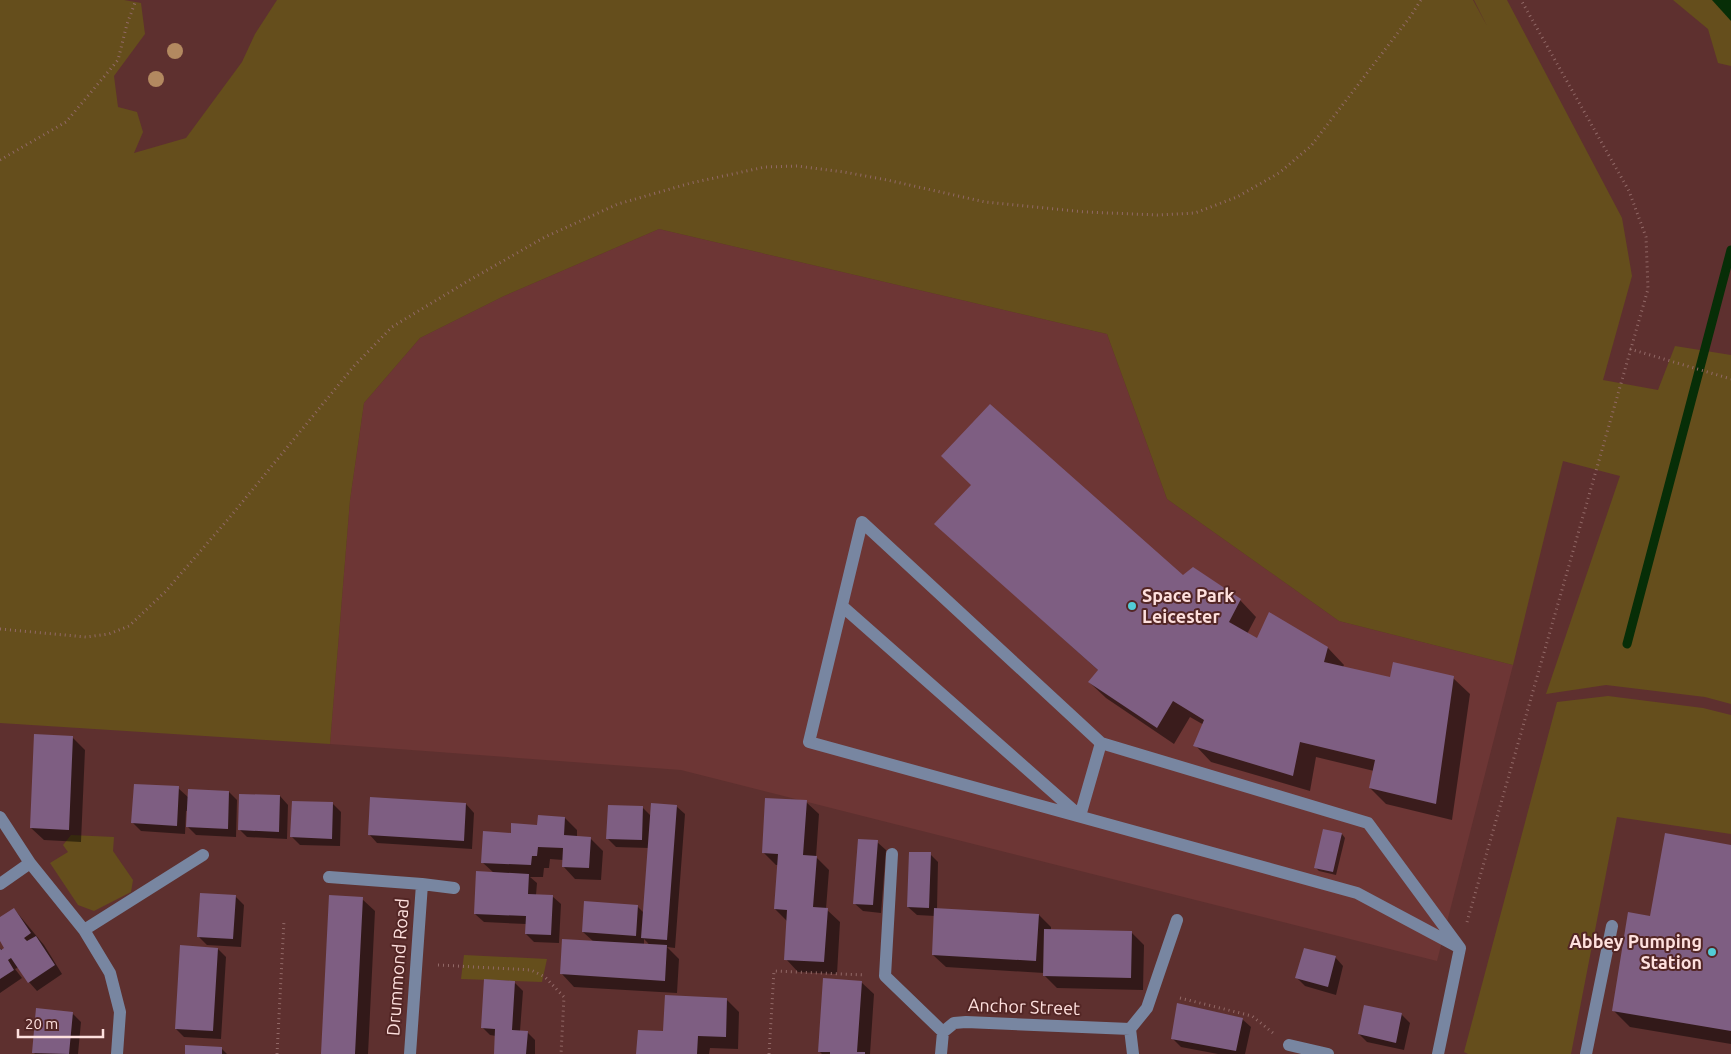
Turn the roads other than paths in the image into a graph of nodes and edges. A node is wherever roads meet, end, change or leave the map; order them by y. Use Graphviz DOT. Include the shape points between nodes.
graph roads {
  1 [pos="842,606"];
  2 [pos="1101,743"];
  3 [pos="1080,816"];
  4 [pos="0,817"];
  5 [pos="892,854"];
  6 [pos="203,855"];
  7 [pos="30,863"];
  8 [pos="329,877"];
  9 [pos="0,884"];
  10 [pos="422,884"];
  11 [pos="454,888"];
  12 [pos="1177,920"];
  13 [pos="1612,926"];
  14 [pos="84,930"];
  15 [pos="1460,948"];
  16 [pos="1130,1029"];
  17 [pos="942,1032"];
  18 [pos="1289,1045"];
  19 [pos="118,1054"];
  20 [pos="410,1054"];
  21 [pos="940,1054"];
  22 [pos="1133,1054"];
  23 [pos="1328,1054"];
  24 [pos="1438,1054"];
  25 [pos="1586,1054"];
  1 -- 2 [label="street" via="862,522"];
  1 -- 3 [label="street"];
  1 -- 3 [label="street" via="809,742"];
  2 -- 3 [label="street"];
  2 -- 15 [label="street" via="1368,823"];
  3 -- 15 [label="street" via="1357,893"];
  4 -- 7 [label="street"];
  5 -- 17 [label="street" via="885,976"];
  6 -- 14 [label="street"];
  7 -- 9 [label="street"];
  7 -- 14 [label="street"];
  8 -- 10 [label="street, Drummond Road"];
  10 -- 11 [label="street"];
  10 -- 20 [label="street, Drummond Road"];
  12 -- 16 [label="street" via="1147,1008"];
  13 -- 25 [label="street"];
  14 -- 19 [label="street" via="110,973 120,1012"];
  15 -- 24 [label="street"];
  16 -- 17 [label="street, Anchor Street" via="966,1022 954,1023"];
  16 -- 22 [label="street"];
  17 -- 21 [label="street"];
  18 -- 23 [label="street"];
}
